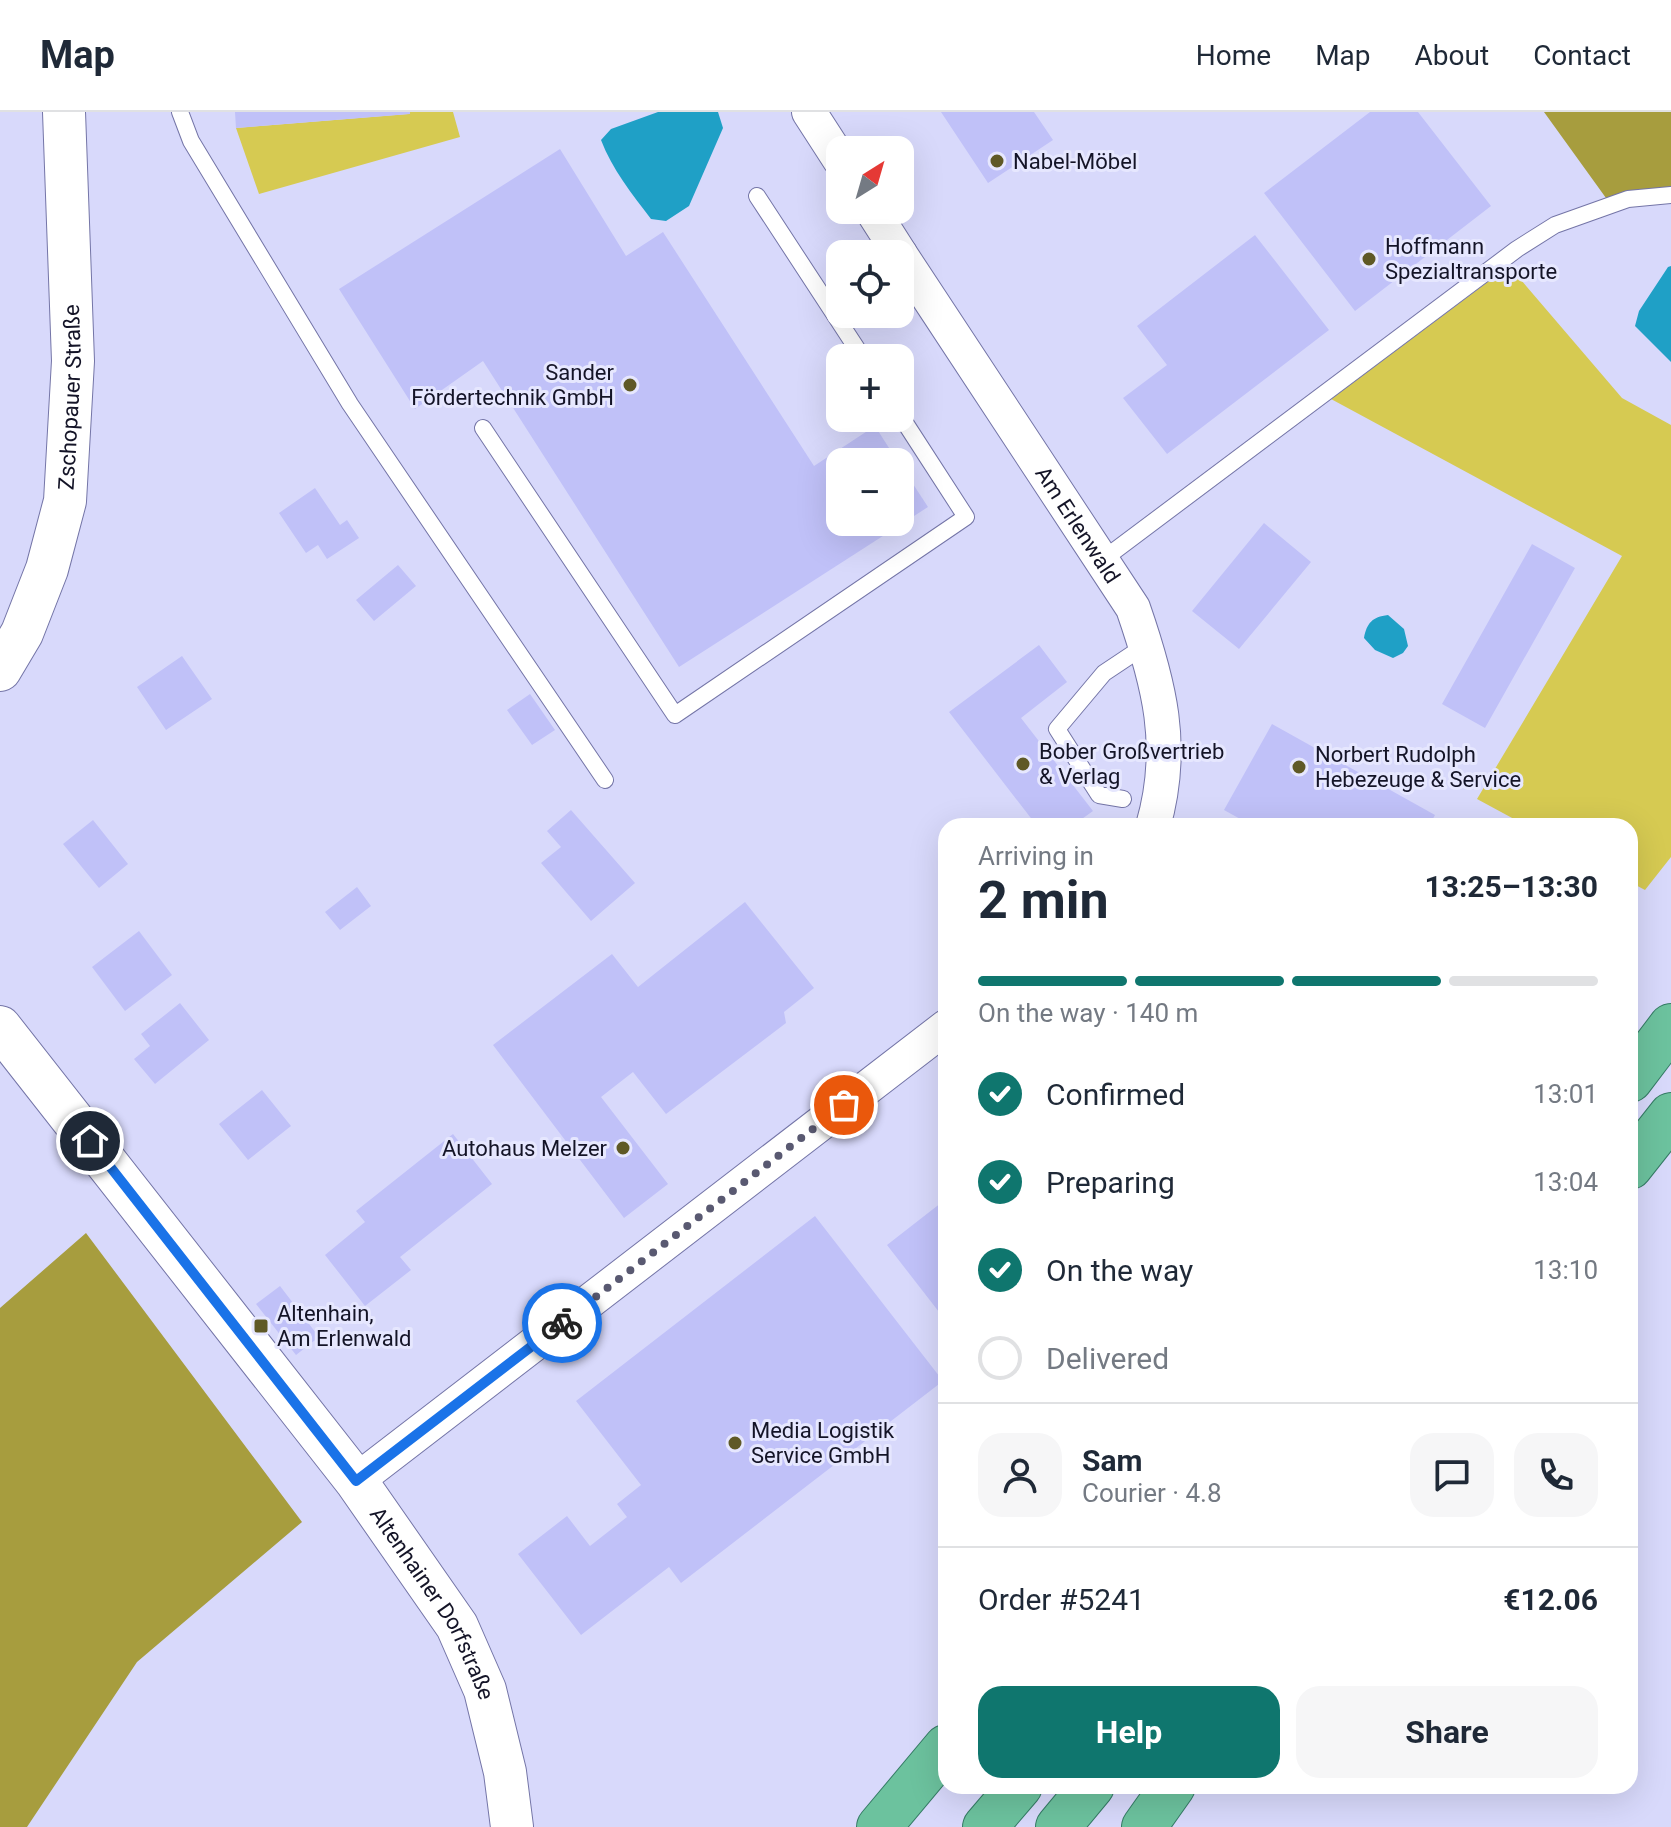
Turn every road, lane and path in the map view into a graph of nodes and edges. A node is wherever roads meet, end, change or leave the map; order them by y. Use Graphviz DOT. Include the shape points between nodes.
graph roads {
  1 [pos="64,112"];
  2 [pos="180,112"];
  3 [pos="809,112"];
  4 [pos="826,138"];
  5 [pos="1671,195"];
  6 [pos="757,196"];
  7 [pos="914,278"];
  8 [pos="826,293"];
  9 [pos="483,428"];
  10 [pos="911,432"];
  11 [pos="1101,561"];
  12 [pos="1146,645"];
  13 [pos="0,670"];
  14 [pos="605,780"];
  15 [pos="1123,799"];
  16 [pos="1155,818"];
  17 [pos="1671,1026"];
  18 [pos="0,1027"];
  19 [pos="938,1033"];
  20 [pos="1638,1069"];
  21 [pos="1671,1115"];
  22 [pos="1638,1157"];
  23 [pos="356,1481"];
  24 [pos="938,1757"];
  25 [pos="1013,1794"];
  26 [pos="1085,1794"];
  27 [pos="1167,1794"];
  28 [pos="512,1827"];
  29 [pos="879,1827"];
  30 [pos="985,1827"];
  31 [pos="1058,1827"];
  32 [pos="1144,1827"];
  1 -- 13 [label="street, Zschopauer Straße" via="73,361 65,501 47,569 22,633"];
  2 -- 14 [label="lane" via="191,141 350,404"];
  3 -- 4 [label="street"];
  5 -- 11 [label="lane" via="1628,199 1555,225 1517,249"];
  6 -- 8 [label="lane"];
  7 -- 11 [label="street, Am Erlenwald"];
  9 -- 10 [label="lane" via="675,715 966,517"];
  11 -- 12 [label="street, Am Erlenwald" via="1133,608"];
  12 -- 15 [label="lane" via="1104,673 1057,729 1099,795"];
  12 -- 16 [label="street, Am Erlenwald" via="1165,730 1164,779"];
  17 -- 20 [label="highway"];
  18 -- 23 [label="street, Altenhainer Dorfstraße"];
  19 -- 23 [label="street"];
  21 -- 22 [label="highway"];
  23 -- 28 [label="street, Altenhainer Dorfstraße" via="457,1626 485,1690"];
  24 -- 29 [label="highway"];
  25 -- 30 [label="highway"];
  26 -- 31 [label="highway"];
  27 -- 32 [label="highway"];
}
